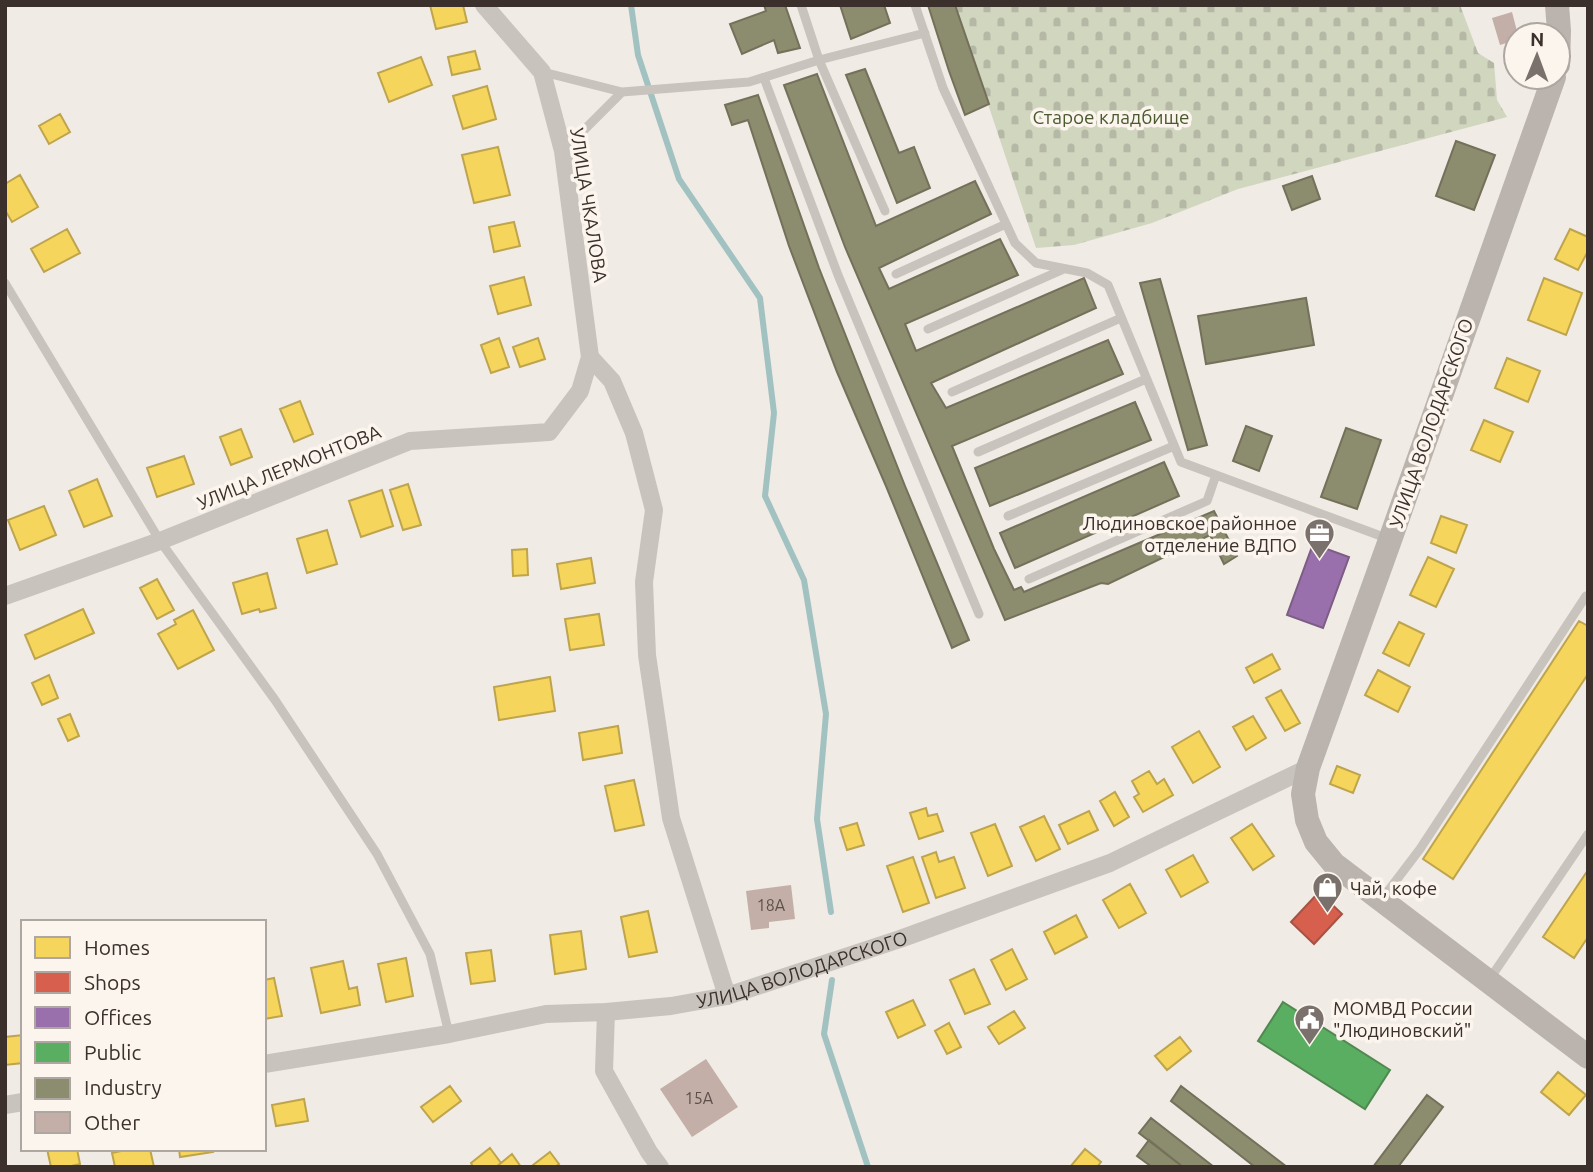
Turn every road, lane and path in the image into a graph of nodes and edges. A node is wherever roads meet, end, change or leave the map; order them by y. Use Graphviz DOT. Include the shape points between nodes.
graph roads {
  1 [pos="484,5"];
  2 [pos="801,5"];
  3 [pos="915,5"];
  4 [pos="925,33"];
  5 [pos="819,60"];
  6 [pos="542,72"];
  7 [pos="764,78"];
  8 [pos="1549,91"];
  9 [pos="622,92"];
  10 [pos="563,151"];
  11 [pos="886,211"];
  12 [pos="1006,224"];
  13 [pos="1065,269"];
  14 [pos="896,274"];
  15 [pos="5,283"];
  16 [pos="1121,318"];
  17 [pos="928,330"];
  18 [pos="590,357"];
  19 [pos="1146,379"];
  20 [pos="580,391"];
  21 [pos="952,392"];
  22 [pos="1174,446"];
  23 [pos="978,452"];
  24 [pos="1216,475"];
  25 [pos="1008,516"];
  26 [pos="1390,540"];
  27 [pos="160,541"];
  28 [pos="1029,579"];
  29 [pos="5,596"];
  30 [pos="1586,596"];
  31 [pos="979,614"];
  32 [pos="1308,768"];
  33 [pos="1588,834"];
  34 [pos="1381,901"];
  35 [pos="1488,982"];
  36 [pos="727,996"];
  37 [pos="606,1012"];
  38 [pos="449,1034"];
  39 [pos="1588,1057"];
  40 [pos="266,1063"];
  41 [pos="660,1167"];
  1 -- 6 [label="street, УЛИЦА ЧКАЛОВА"];
  2 -- 5 [label="lane"];
  3 -- 4 [label="lane"];
  4 -- 5 [label="lane"];
  4 -- 12 [label="lane" via="943,88"];
  5 -- 7 [label="lane"];
  5 -- 11 [label="lane"];
  6 -- 9 [label="lane"];
  6 -- 10 [label="street, УЛИЦА ЧКАЛОВА"];
  7 -- 9 [label="lane"];
  7 -- 31 [label="lane" via="838,275"];
  8 -- 26 [label="street, УЛИЦА ВОЛОДАРСКОГО"];
  9 -- 10 [label="lane"];
  10 -- 18 [label="street, УЛИЦА ЧКАЛОВА"];
  12 -- 13 [label="lane" via="1015,243 1036,263"];
  12 -- 14 [label="lane"];
  13 -- 16 [label="lane" via="1087,272 1108,285"];
  13 -- 17 [label="lane"];
  15 -- 27 [label="lane"];
  16 -- 19 [label="lane"];
  16 -- 21 [label="lane"];
  18 -- 20 [label="street, УЛИЦА ЧКАЛОВА"];
  18 -- 36 [label="street" via="611,381 634,433 654,510 644,582 647,655 671,818"];
  19 -- 22 [label="lane"];
  19 -- 23 [label="lane"];
  20 -- 27 [label="street, УЛИЦА ЛЕРМОНТОВА" via="549,432 410,441"];
  22 -- 24 [label="lane" via="1181,462"];
  22 -- 25 [label="lane"];
  24 -- 26 [label="lane"];
  24 -- 28 [label="lane" via="1207,501"];
  26 -- 32 [label="street, УЛИЦА ВОЛОДАРСКОГО"];
  27 -- 29 [label="street, УЛИЦА ЛЕРМОНТОВА"];
  27 -- 38 [label="lane" via="275,700 377,854 430,954"];
  30 -- 34 [label="lane"];
  32 -- 34 [label="street, УЛИЦА ВОЛОДАРСКОГО" via="1303,794 1315,842 1334,864"];
  32 -- 36 [label="street, УЛИЦА ВОЛОДАРСКОГО" via="1110,863"];
  33 -- 35 [label="lane"];
  34 -- 35 [label="street, УЛИЦА ВОЛОДАРСКОГО"];
  35 -- 39 [label="street, УЛИЦА ВОЛОДАРСКОГО"];
  36 -- 37 [label="street, УЛИЦА ВОЛОДАРСКОГО"];
  37 -- 38 [label="street, УЛИЦА ВОЛОДАРСКОГО" via="546,1014"];
  37 -- 41 [label="street" via="604,1071"];
  38 -- 40 [label="street, УЛИЦА ВОЛОДАРСКОГО"];
}
